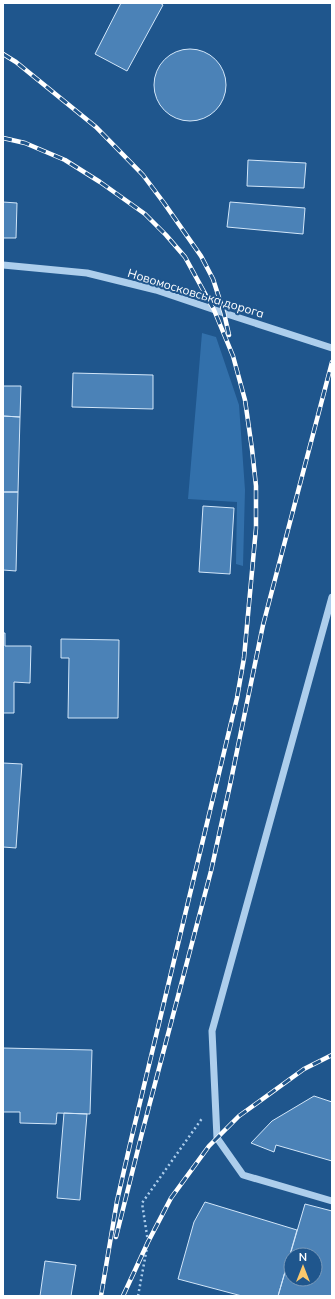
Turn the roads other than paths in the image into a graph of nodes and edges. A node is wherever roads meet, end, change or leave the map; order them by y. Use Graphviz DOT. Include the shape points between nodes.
graph roads {
  1 [pos="3,265"];
  2 [pos="332,348"];
  3 [pos="332,597"];
  4 [pos="332,1201"];
  1 -- 2 [label="street, Новомосковська дорога" via="87,273 156,290"];
  3 -- 4 [label="street" via="212,1031 217,1138 243,1175"];
}
